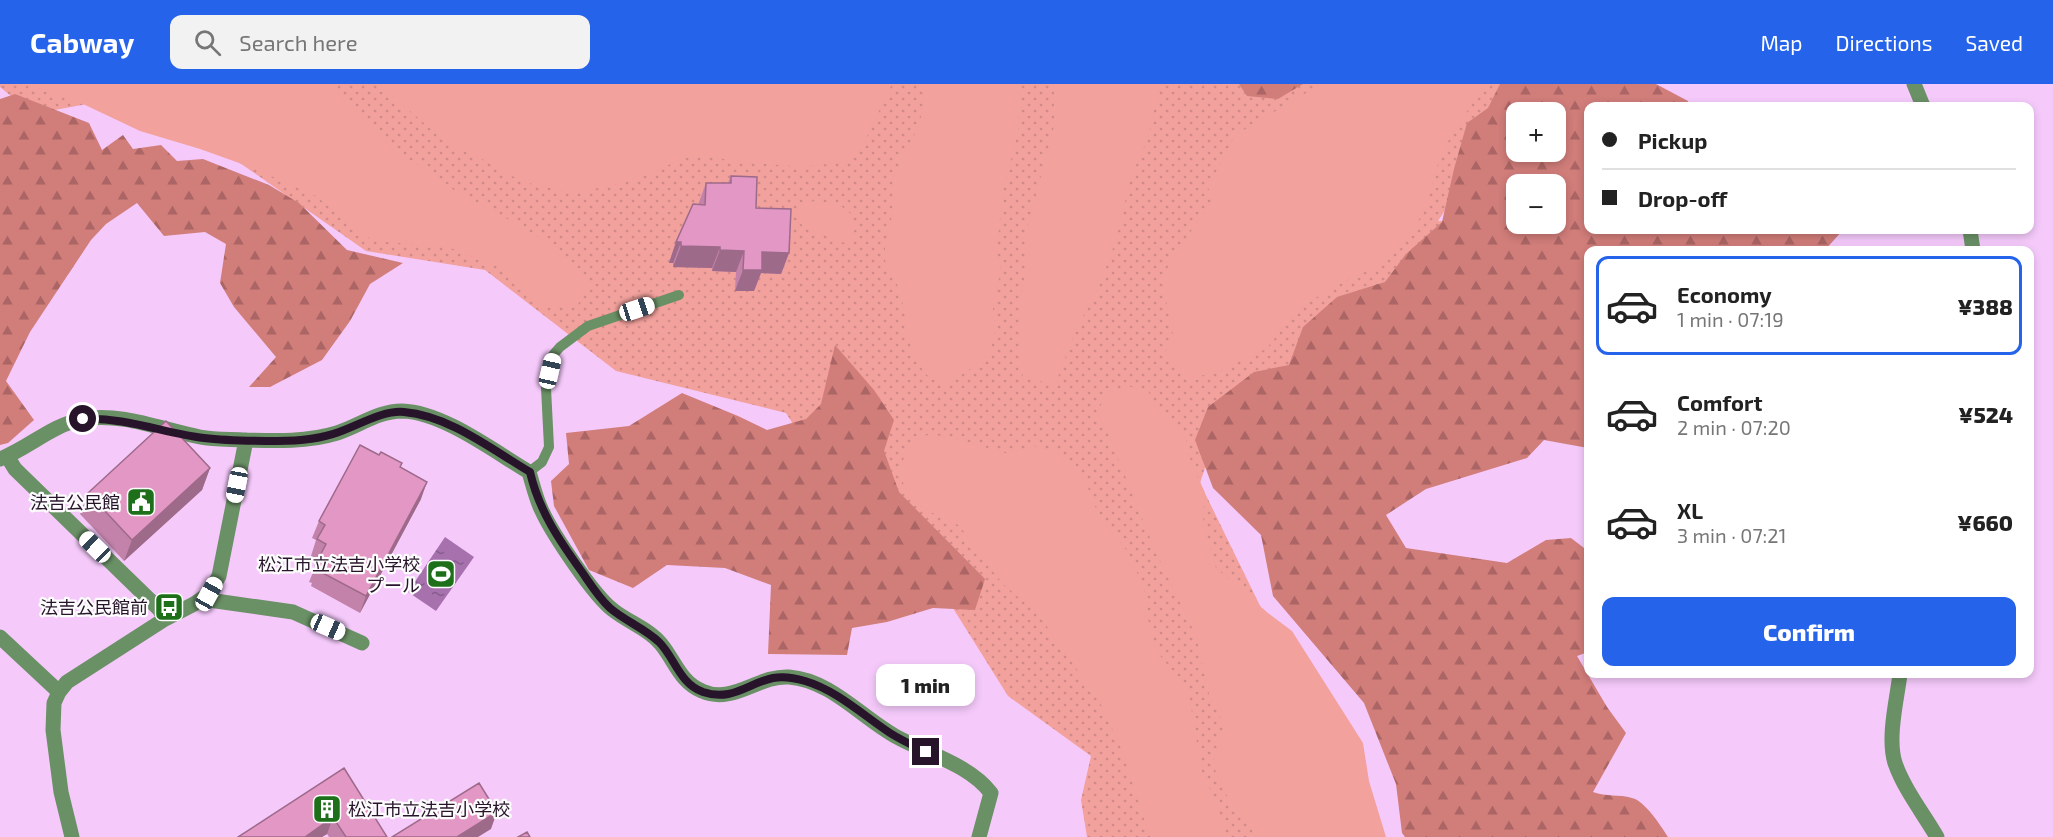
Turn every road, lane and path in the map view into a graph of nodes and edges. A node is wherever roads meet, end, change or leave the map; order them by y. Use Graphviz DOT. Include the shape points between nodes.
graph roads {
  1 [pos="1914,84"];
  2 [pos="1921,102"];
  3 [pos="679,295"];
  4 [pos="246,440"];
  5 [pos="3,457"];
  6 [pos="530,472"];
  7 [pos="202,599"];
  8 [pos="165,619"];
  9 [pos="0,637"];
  10 [pos="362,643"];
  11 [pos="1899,678"];
  12 [pos="59,693"];
  13 [pos="72,837"];
  14 [pos="979,837"];
  15 [pos="1937,837"];
  1 -- 2 [label="street"];
  3 -- 6 [label="lane" via="588,326 560,347 554,355 546,388 549,447 542,462"];
  4 -- 5 [label="street" via="203,438 104,418 83,419 63,425"];
  4 -- 6 [label="street" via="305,439 338,433 371,418 402,411 434,418"];
  4 -- 7 [label="street" via="219,576"];
  5 -- 8 [label="street"];
  6 -- 14 [label="street" via="542,511 598,595 660,643 683,679 702,692 720,695 739,692 772,678 789,677 832,693 893,735 982,782 991,794"];
  7 -- 8 [label="street"];
  7 -- 10 [label="street" via="293,612"];
  8 -- 12 [label="street" via="67,682"];
  9 -- 12 [label="street"];
  11 -- 15 [label="street" via="1893,729 1895,762"];
  12 -- 13 [label="street" via="54,703 53,730"];
}
